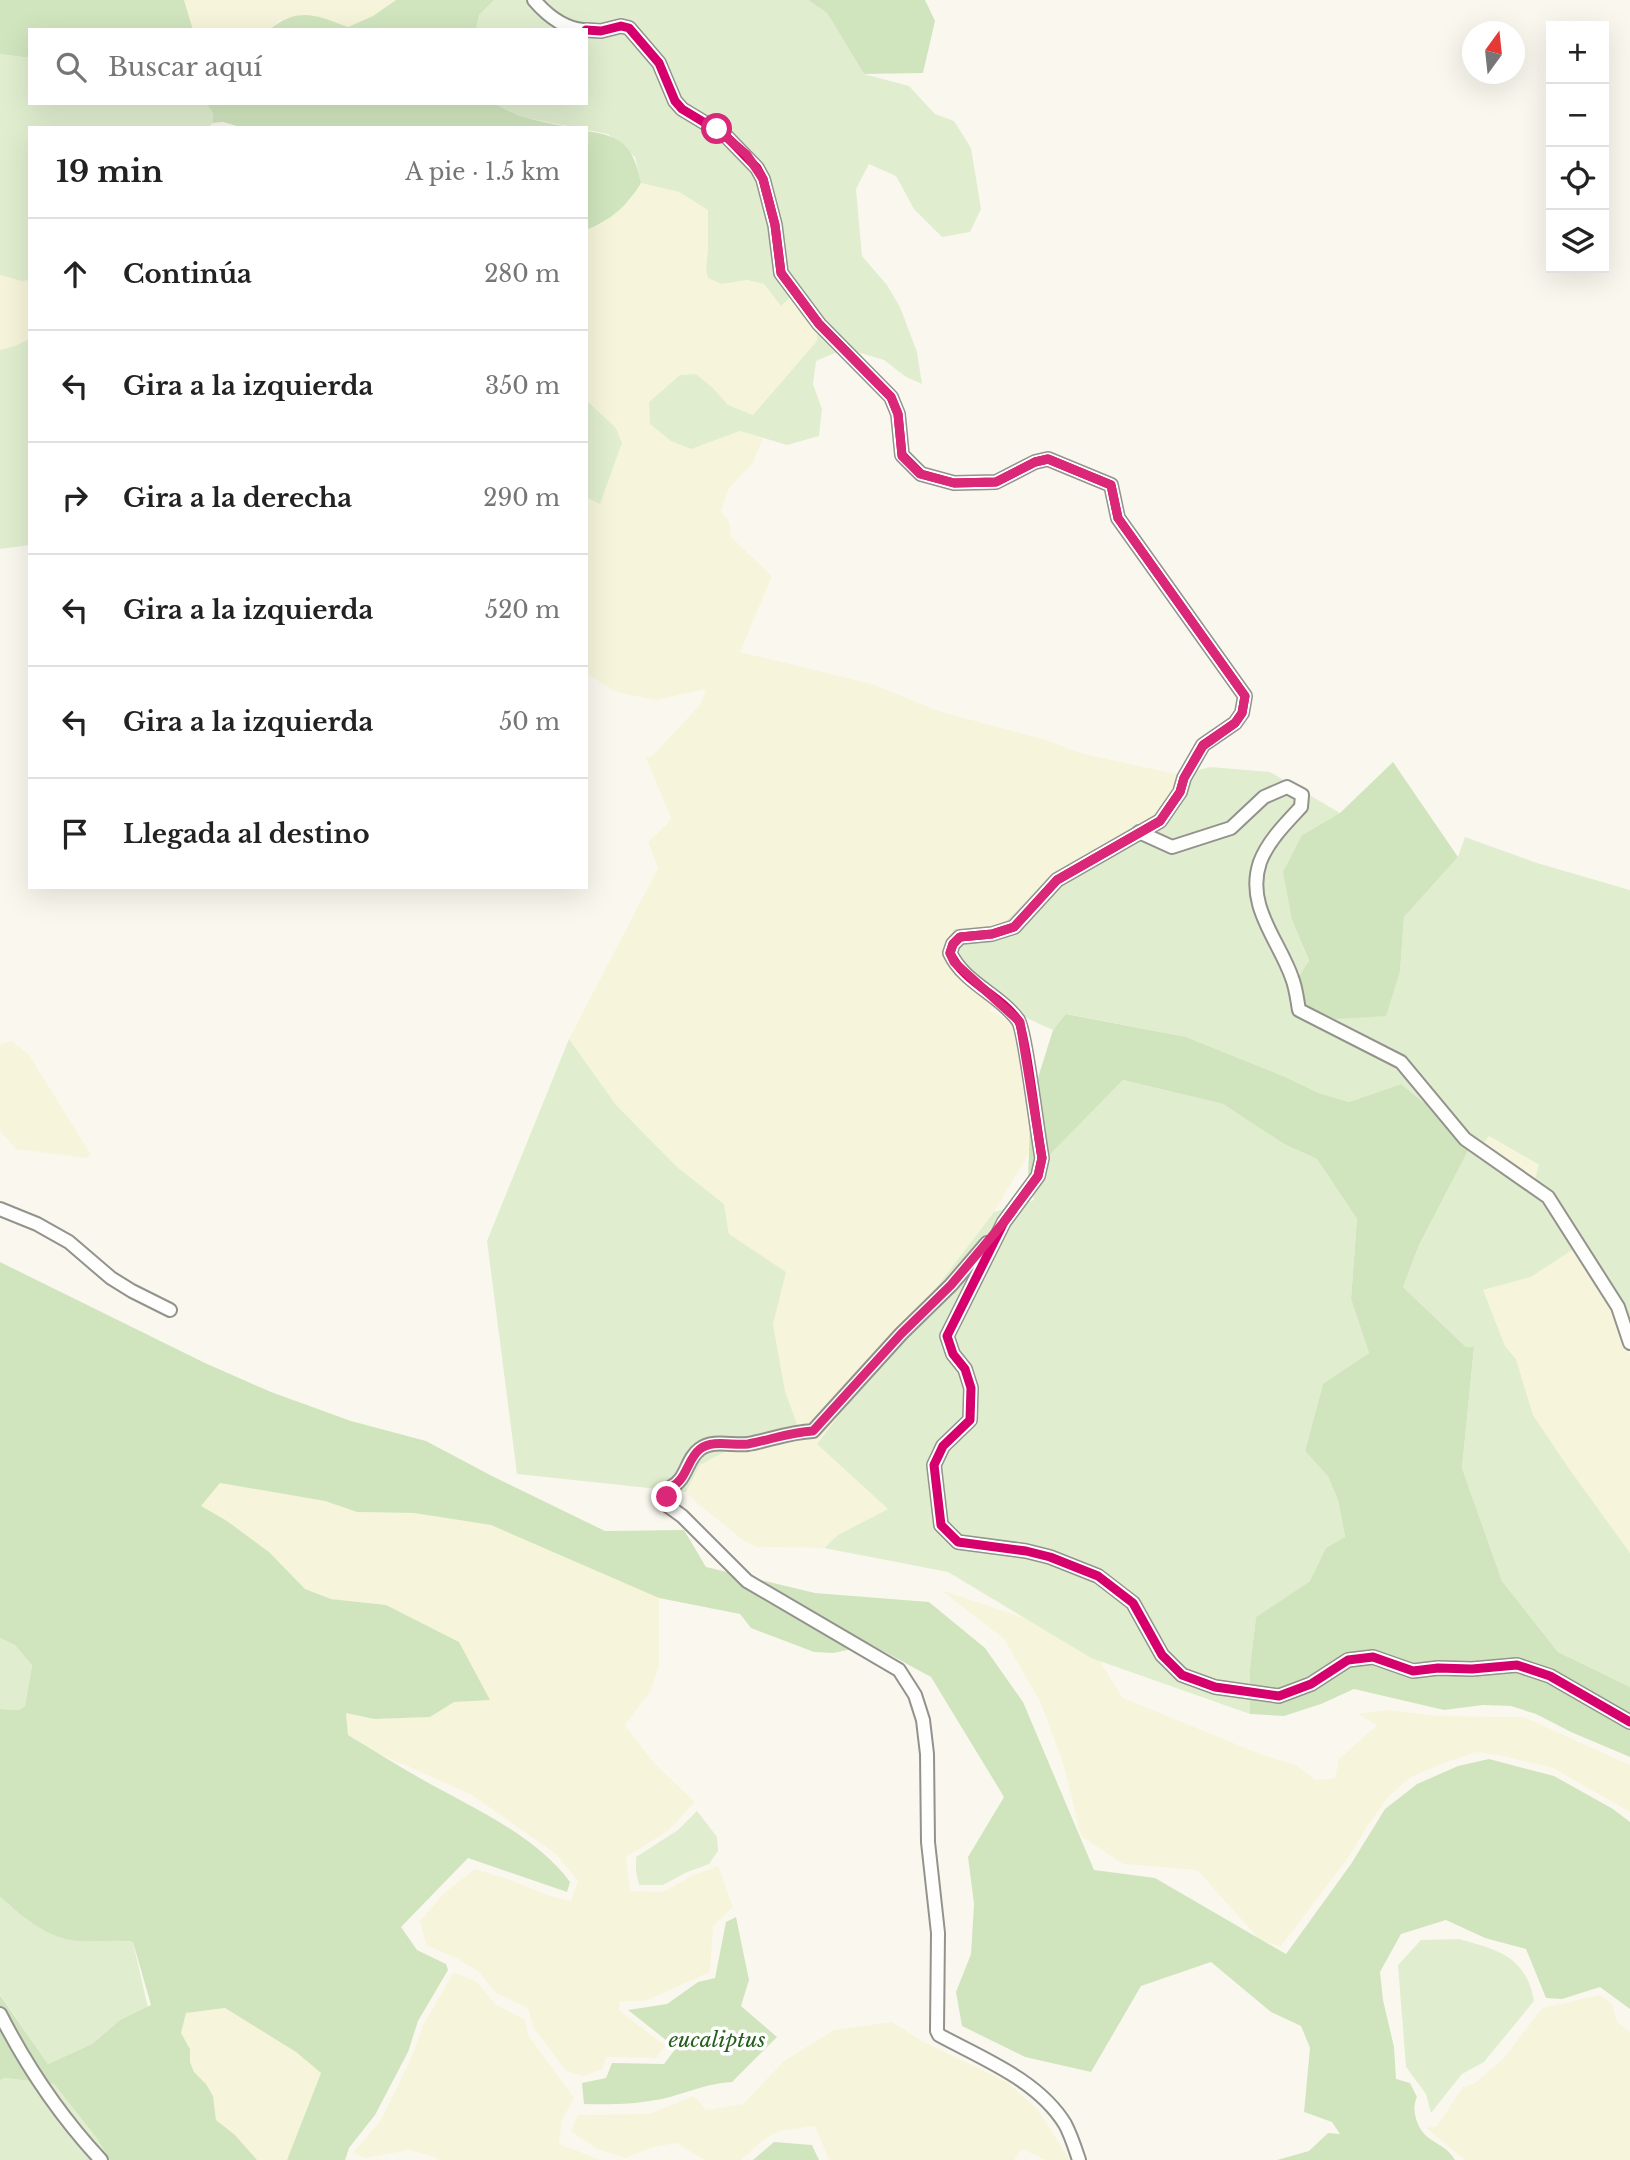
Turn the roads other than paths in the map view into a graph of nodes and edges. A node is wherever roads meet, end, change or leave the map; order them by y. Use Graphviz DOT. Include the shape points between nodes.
graph roads {
  1 [pos="534,0"];
  2 [pos="574,28"];
  3 [pos="588,30"];
  4 [pos="1139,832"];
  5 [pos="0,1209"];
  6 [pos="1004,1222"];
  7 [pos="170,1310"];
  8 [pos="1630,1343"];
  9 [pos="1630,1722"];
  10 [pos="0,2014"];
  11 [pos="101,2160"];
  12 [pos="1079,2160"];
  1 -- 2 [label="street" via="548,15"];
  3 -- 4 [label="street" via="629,28 659,63 682,109 725,135 757,168 775,225 781,273 819,324 891,397 898,414 902,456 920,474 954,483 996,482 1048,459 1111,485 1118,518 1245,696 1242,713 1203,746 1160,821"];
  4 -- 6 [label="street" via="1057,880 1014,927 960,937 953,944 954,962 1020,1022 1042,1158 1038,1176"];
  4 -- 8 [label="street" via="1172,847 1231,828 1264,797 1287,787 1301,795 1301,807 1276,834 1260,862 1256,888 1265,923 1292,977 1299,1010 1401,1062 1465,1139 1548,1196 1618,1307"];
  5 -- 7 [label="street" via="69,1242 111,1278"];
  6 -- 9 [label="street" via="947,1336 971,1388 970,1420 943,1446 934,1465 941,1525 958,1542 1026,1551 1098,1576 1133,1603 1162,1655 1182,1675 1215,1687 1279,1696 1311,1684 1348,1660 1373,1657 1413,1671 1517,1665 1550,1676"];
  6 -- 12 [label="street" via="813,1431 747,1444 707,1444 696,1451 667,1497 668,1506 747,1581 899,1671 915,1695 927,1754 928,1842 938,1933 937,2031 1017,2077 1043,2099 1065,2124"];
  10 -- 11 [label="street" via="57,2109"];
}
